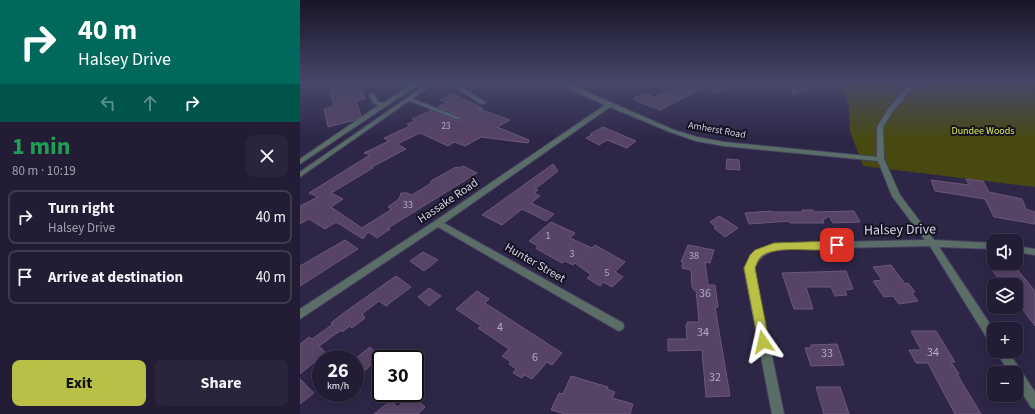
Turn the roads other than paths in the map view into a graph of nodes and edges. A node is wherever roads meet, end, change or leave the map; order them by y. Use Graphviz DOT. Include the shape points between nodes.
graph roads {
  1 [pos="375,101"];
  2 [pos="390,101"];
  3 [pos="406,101"];
  4 [pos="415,101"];
  5 [pos="480,101"];
  6 [pos="600,101"];
  7 [pos="897,101"];
  8 [pos="483,103"];
  9 [pos="385,105"];
  10 [pos="608,105"];
  11 [pos="458,118"];
  12 [pos="881,159"];
  13 [pos="300,162"];
  14 [pos="300,175"];
  15 [pos="438,223"];
  16 [pos="932,243"];
  17 [pos="987,246"];
  18 [pos="1023,250"];
  19 [pos="1035,252"];
  20 [pos="300,315"];
  21 [pos="619,326"];
  22 [pos="987,328"];
  23 [pos="1023,384"];
  24 [pos="1035,403"];
  25 [pos="778,414"];
  1 -- 9 [label="street"];
  2 -- 9 [label="street"];
  3 -- 14 [label="street"];
  4 -- 11 [label="street"];
  5 -- 8 [label="street"];
  6 -- 10 [label="street, Amherst Road"];
  7 -- 12 [label="street" via="880,127"];
  9 -- 13 [label="street"];
  10 -- 12 [label="street, Amherst Road" via="672,132 696,139"];
  10 -- 15 [label="street, Hassake Road"];
  12 -- 16 [label="street" via="896,196"];
  15 -- 20 [label="street, Hassake Road"];
  15 -- 21 [label="street, Hunter Street"];
  16 -- 17 [label="street, Halsey Drive"];
  16 -- 22 [label="street"];
  16 -- 25 [label="street, Halsey Drive" via="790,246 758,252 749,268"];
  18 -- 19 [label="street"];
  23 -- 24 [label="street"];
}
